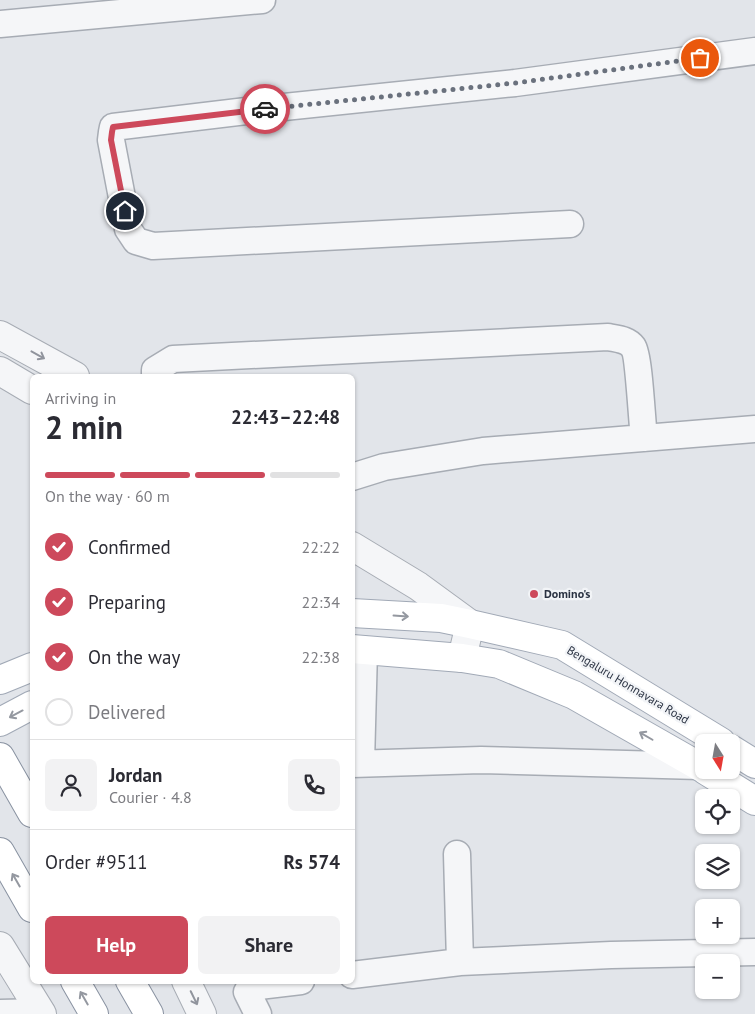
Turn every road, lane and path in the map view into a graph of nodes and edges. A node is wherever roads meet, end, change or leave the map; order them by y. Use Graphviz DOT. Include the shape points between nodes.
graph roads {
  1 [pos="262,0"];
  2 [pos="0,24"];
  3 [pos="755,51"];
  4 [pos="570,224"];
  5 [pos="0,335"];
  6 [pos="0,371"];
  7 [pos="71,374"];
  8 [pos="154,374"];
  9 [pos="30,389"];
  10 [pos="755,429"];
  11 [pos="644,438"];
  12 [pos="355,476"];
  13 [pos="355,548"];
  14 [pos="355,613"];
  15 [pos="470,624"];
  16 [pos="358,650"];
  17 [pos="462,658"];
  18 [pos="30,668"];
  19 [pos="0,680"];
  20 [pos="30,706"];
  21 [pos="0,722"];
  22 [pos="708,734"];
  23 [pos="740,755"];
  24 [pos="0,757"];
  25 [pos="695,763"];
  26 [pos="357,764"];
  27 [pos="755,764"];
  28 [pos="695,768"];
  29 [pos="720,779"];
  30 [pos="755,801"];
  31 [pos="30,810"];
  32 [pos="0,852"];
  33 [pos="457,854"];
  34 [pos="30,904"];
  35 [pos="0,946"];
  36 [pos="755,952"];
  37 [pos="460,962"];
  38 [pos="355,975"];
  39 [pos="77,984"];
  40 [pos="132,984"];
  41 [pos="187,984"];
  42 [pos="276,984"];
  43 [pos="0,1013"];
  44 [pos="42,1013"];
  45 [pos="94,1014"];
  46 [pos="148,1014"];
  47 [pos="202,1014"];
  48 [pos="258,1014"];
  1 -- 2 [label="street"];
  3 -- 4 [label="street" via="515,83 113,127 111,140 128,229 136,241 153,246"];
  5 -- 7 [label="street, one-way"];
  6 -- 9 [label="street"];
  8 -- 11 [label="street" via="155,370 173,359 608,337 626,341 634,349"];
  10 -- 11 [label="street"];
  11 -- 12 [label="street" via="483,451 384,467"];
  13 -- 15 [label="street" via="418,586"];
  14 -- 15 [label="main road, Bengaluru Honnavara Road, one-way" via="441,618"];
  15 -- 17 [label="street"];
  15 -- 22 [label="main road, Bengaluru Honnavara Road" via="562,645"];
  16 -- 17 [label="main road"];
  16 -- 26 [label="street"];
  25 -- 17 [label="main road, one-way" via="574,694 499,664"];
  18 -- 19 [label="main road"];
  20 -- 21 [label="main road, one-way"];
  23 -- 27 [label="main road"];
  24 -- 31 [label="main road"];
  26 -- 28 [label="street" via="481,760"];
  29 -- 30 [label="main road"];
  34 -- 32 [label="main road, one-way"];
  33 -- 37 [label="street"];
  35 -- 44 [label="street"];
  36 -- 37 [label="street"];
  37 -- 38 [label="street"];
  45 -- 39 [label="main road, one-way"];
  40 -- 46 [label="main road"];
  41 -- 47 [label="street, one-way"];
  42 -- 48 [label="street" via="252,987 247,992"];
  43 -- 44 [label="street"];
}
